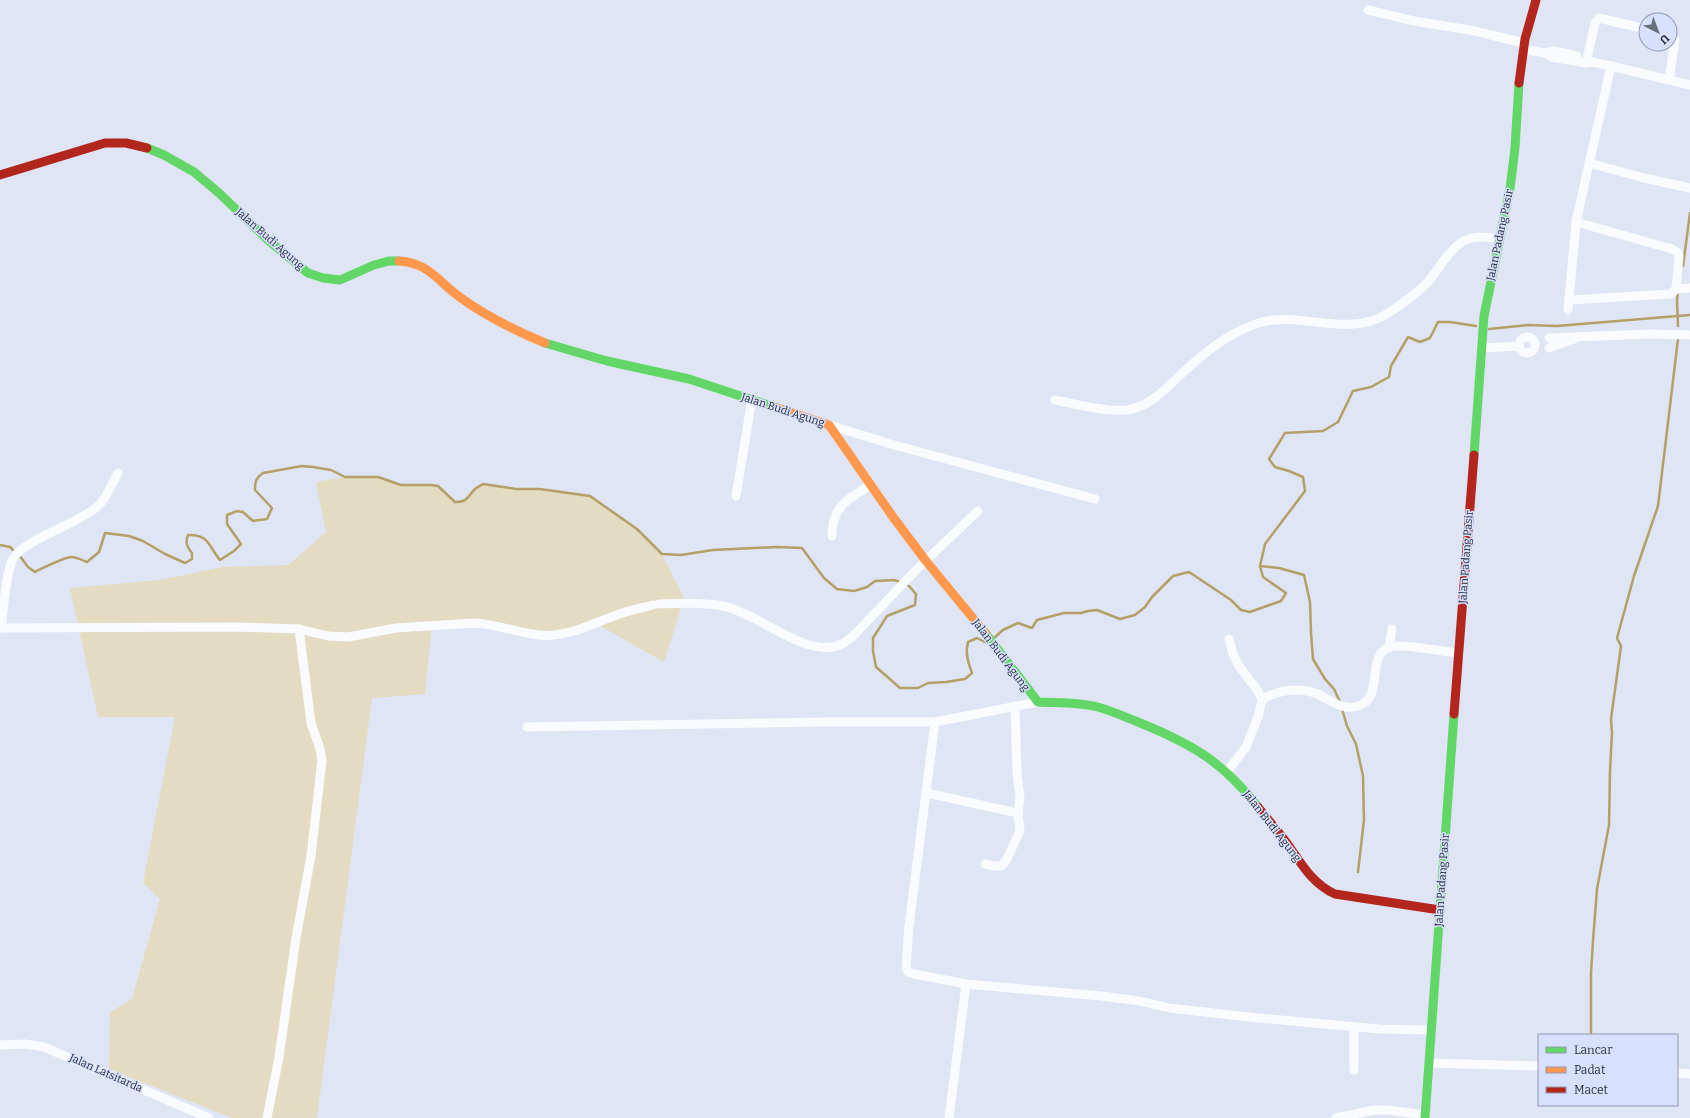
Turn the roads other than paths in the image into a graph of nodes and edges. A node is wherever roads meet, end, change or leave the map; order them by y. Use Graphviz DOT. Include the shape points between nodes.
graph roads {
  1 [pos="1536,0"];
  2 [pos="1368,10"];
  3 [pos="1638,27"];
  4 [pos="1524,46"];
  5 [pos="1673,52"];
  6 [pos="1588,61"];
  7 [pos="1611,66"];
  8 [pos="1669,80"];
  9 [pos="1690,85"];
  10 [pos="1589,163"];
  11 [pos="0,175"];
  12 [pos="1690,188"];
  13 [pos="1576,222"];
  14 [pos="1499,239"];
  15 [pos="1682,288"];
  16 [pos="1569,300"];
  17 [pos="1568,310"];
  18 [pos="1690,335"];
  19 [pos="1582,336"];
  20 [pos="1533,338"];
  21 [pos="1481,343"];
  22 [pos="1519,346"];
  23 [pos="1542,349"];
  24 [pos="752,399"];
  25 [pos="1055,400"];
  26 [pos="829,425"];
  27 [pos="118,472"];
  28 [pos="871,485"];
  29 [pos="736,496"];
  30 [pos="1095,499"];
  31 [pos="978,511"];
  32 [pos="832,536"];
  33 [pos="926,561"];
  34 [pos="1,628"];
  35 [pos="299,629"];
  36 [pos="1392,629"];
  37 [pos="1229,639"];
  38 [pos="1389,648"];
  39 [pos="1459,653"];
  40 [pos="1262,700"];
  41 [pos="1038,702"];
  42 [pos="1015,706"];
  43 [pos="935,722"];
  44 [pos="527,727"];
  45 [pos="1227,772"];
  46 [pos="927,794"];
  47 [pos="1018,813"];
  48 [pos="985,864"];
  49 [pos="1440,910"];
  50 [pos="966,984"];
  51 [pos="1354,1027"];
  52 [pos="1431,1030"];
  53 [pos="0,1045"];
  54 [pos="1429,1063"];
  55 [pos="1538,1066"];
  56 [pos="1354,1070"];
  57 [pos="1678,1073"];
  58 [pos="1690,1074"];
  59 [pos="1426,1117"];
  60 [pos="209,1118"];
  61 [pos="267,1118"];
  62 [pos="949,1118"];
  63 [pos="1336,1118"];
  1 -- 4 [label="main road, Jalan Padang Pasir"];
  2 -- 4 [label="street" via="1470,30"];
  3 -- 6 [label="street" via="1599,18 1595,23"];
  4 -- 6 [label="street" via="1551,57"];
  4 -- 14 [label="main road, Jalan Padang Pasir" via="1513,170"];
  5 -- 8 [label="street"];
  6 -- 7 [label="street"];
  7 -- 8 [label="street"];
  7 -- 10 [label="street"];
  8 -- 9 [label="street"];
  10 -- 12 [label="street"];
  10 -- 13 [label="street"];
  11 -- 24 [label="main road, Jalan Budi Agung" via="105,142 141,146 162,153 207,181 257,230 308,273 340,280 374,264 389,261 411,262 433,273 460,298 521,333 607,362 689,379"];
  13 -- 15 [label="street" via="1677,252"];
  13 -- 16 [label="street"];
  14 -- 21 [label="main road, Jalan Padang Pasir" via="1490,279"];
  14 -- 25 [label="street" via="1474,237 1464,241 1453,250 1422,287 1376,320 1348,324 1292,320 1258,323 1230,336 1208,351 1166,388 1127,410"];
  15 -- 16 [label="street" via="1669,294"];
  16 -- 17 [label="street"];
  18 -- 19 [label="street"];
  19 -- 20 [label="street"];
  19 -- 23 [label="street"];
  20 -- 22 [label="street" via="1524,338"];
  20 -- 23 [label="street"];
  21 -- 22 [label="street"];
  21 -- 39 [label="main road, Jalan Padang Pasir"];
  22 -- 23 [label="street" via="1525,353"];
  24 -- 26 [label="main road, Jalan Budi Agung"];
  24 -- 29 [label="street"];
  26 -- 28 [label="main road, Jalan Budi Agung"];
  26 -- 30 [label="street"];
  27 -- 34 [label="street" via="98,506 20,551 13,558"];
  28 -- 32 [label="street" via="841,505 833,521"];
  28 -- 33 [label="main road, Jalan Budi Agung"];
  31 -- 33 [label="street"];
  33 -- 35 [label="street" via="849,640 831,647 818,646 794,638 752,616 727,607 698,604 656,604 561,634 541,635 486,623 396,628 348,637 328,636"];
  33 -- 41 [label="main road, Jalan Budi Agung" via="994,643"];
  34 -- 35 [label="street"];
  35 -- 61 [label="street" via="311,723 322,760 311,856"];
  36 -- 38 [label="street"];
  37 -- 40 [label="street" via="1239,666"];
  38 -- 39 [label="street"];
  38 -- 40 [label="street" via="1378,658 1369,697 1358,706 1342,707 1316,694 1299,690 1278,693"];
  39 -- 49 [label="main road, Jalan Padang Pasir"];
  40 -- 45 [label="street" via="1246,747"];
  41 -- 42 [label="street"];
  41 -- 45 [label="main road, Jalan Budi Agung" via="1086,705 1105,709 1187,744"];
  42 -- 43 [label="street"];
  42 -- 47 [label="street" via="1020,798"];
  43 -- 44 [label="street"];
  43 -- 46 [label="street"];
  45 -- 49 [label="main road, Jalan Budi Agung" via="1242,787 1316,882 1326,890 1335,894"];
  46 -- 47 [label="street"];
  46 -- 50 [label="street" via="908,926 906,969 914,974"];
  47 -- 48 [label="street" via="1020,831 1006,861 1001,866"];
  49 -- 52 [label="main road, Jalan Padang Pasir"];
  50 -- 51 [label="street" via="1101,996 1170,1008"];
  50 -- 62 [label="street"];
  51 -- 52 [label="street"];
  51 -- 56 [label="street"];
  52 -- 54 [label="main road, Jalan Padang Pasir"];
  53 -- 60 [label="street, Jalan Latsitarda" via="44,1046"];
  54 -- 55 [label="street"];
  54 -- 59 [label="main road, Jalan Padang Pasir"];
  57 -- 58 [label="street"];
  59 -- 63 [label="street" via="1374,1110"];
}
